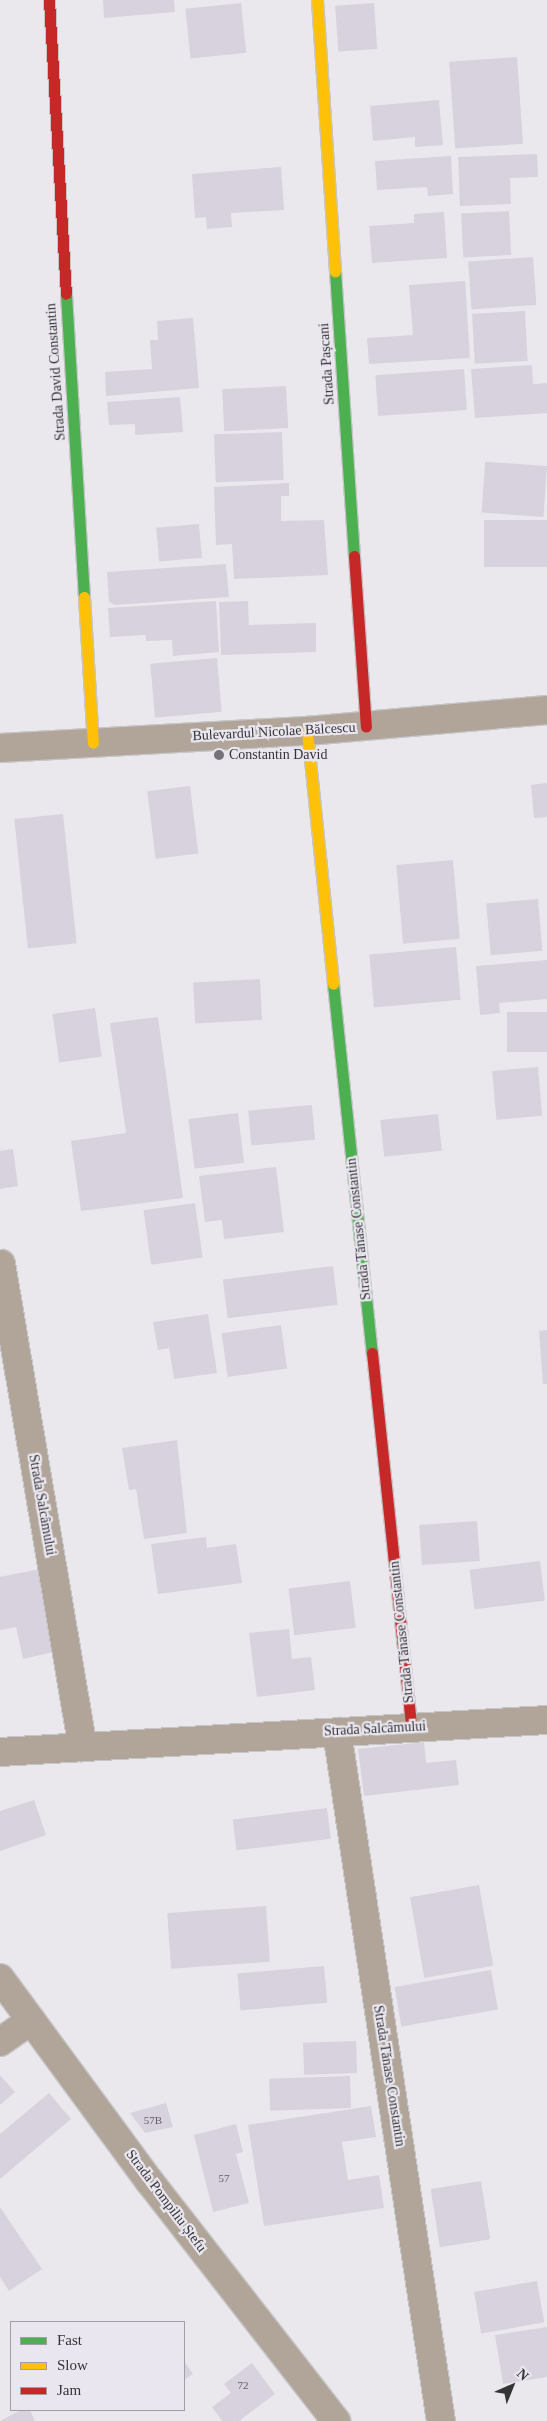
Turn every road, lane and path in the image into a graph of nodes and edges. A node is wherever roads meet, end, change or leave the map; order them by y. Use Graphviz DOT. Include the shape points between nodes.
graph roads {
  1 [pos="49,0"];
  2 [pos="317,0"];
  3 [pos="547,710"];
  4 [pos="366,726"];
  5 [pos="307,731"];
  6 [pos="93,742"];
  7 [pos="0,748"];
  8 [pos="1,1264"];
  9 [pos="547,1720"];
  10 [pos="411,1727"];
  11 [pos="337,1732"];
  12 [pos="83,1747"];
  13 [pos="0,1752"];
  14 [pos="0,1978"];
  15 [pos="31,2020"];
  16 [pos="0,2042"];
  17 [pos="336,2421"];
  18 [pos="441,2421"];
  1 -- 6 [label="street, Strada David Constantin"];
  2 -- 4 [label="street, Strada Pașcani"];
  3 -- 4 [label="street, Bulevardul Nicolae Bălcescu"];
  4 -- 5 [label="street, Bulevardul Nicolae Bălcescu"];
  5 -- 6 [label="street, Bulevardul Nicolae Bălcescu"];
  5 -- 10 [label="street, Strada Tănase Constantin"];
  6 -- 7 [label="street, Bulevardul Nicolae Bălcescu"];
  8 -- 12 [label="street, Strada Salcâmului"];
  9 -- 10 [label="street, Strada Salcâmului"];
  10 -- 11 [label="street, Strada Salcâmului"];
  11 -- 12 [label="street, Strada Salcâmului"];
  11 -- 18 [label="street, Strada Tănase Constantin"];
  12 -- 13 [label="street, Strada Salcâmului"];
  14 -- 15 [label="street, Strada Pompiliu Ștefu"];
  15 -- 16 [label="street"];
  15 -- 17 [label="street, Strada Pompiliu Ștefu"];
}
